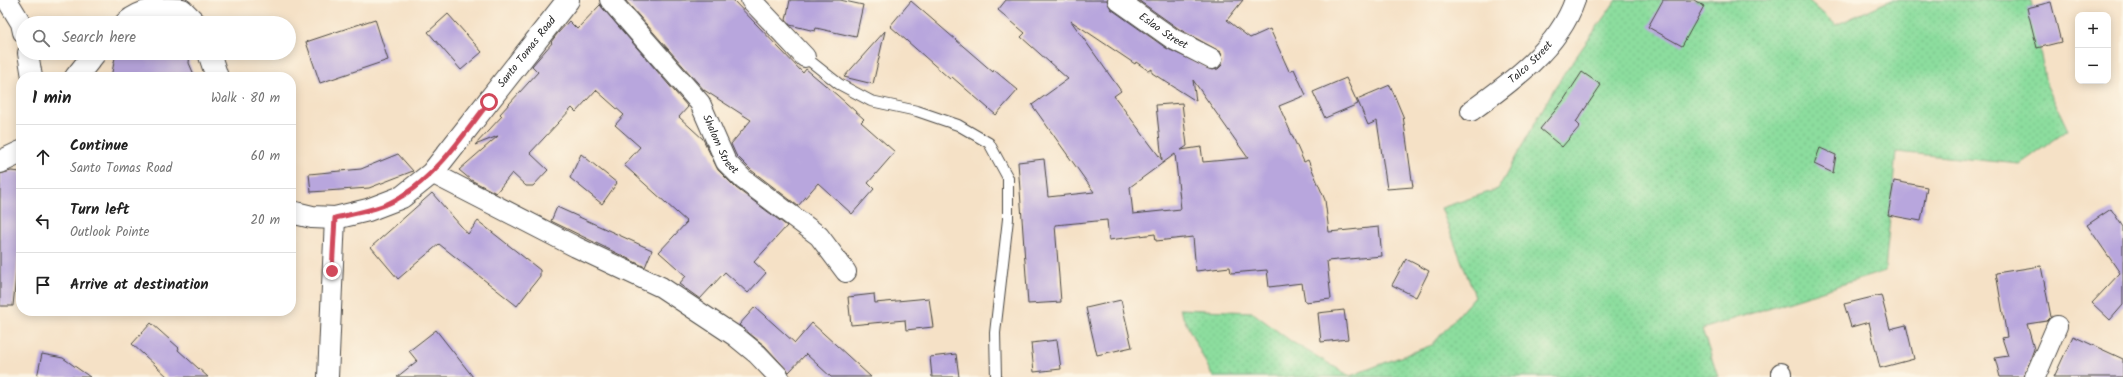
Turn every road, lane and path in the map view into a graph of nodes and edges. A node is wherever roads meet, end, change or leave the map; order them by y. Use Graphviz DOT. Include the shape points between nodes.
graph roads {
  1 [pos="8,0"];
  2 [pos="568,0"];
  3 [pos="610,0"];
  4 [pos="751,0"];
  5 [pos="1118,0"];
  6 [pos="1575,0"];
  7 [pos="17,16"];
  8 [pos="133,16"];
  9 [pos="188,16"];
  10 [pos="805,57"];
  11 [pos="1212,59"];
  12 [pos="29,60"];
  13 [pos="89,60"];
  14 [pos="211,60"];
  15 [pos="31,72"];
  16 [pos="80,72"];
  17 [pos="215,72"];
  18 [pos="1471,111"];
  19 [pos="16,154"];
  20 [pos="0,162"];
  21 [pos="432,173"];
  22 [pos="296,213"];
  23 [pos="335,218"];
  24 [pos="846,272"];
  25 [pos="2057,326"];
  26 [pos="328,377"];
  27 [pos="779,377"];
  28 [pos="996,377"];
  29 [pos="2035,377"];
  1 -- 7 [label="street"];
  2 -- 21 [label="street, Santo Tomas Road"];
  3 -- 24 [label="street, Shalom Street" via="700,103 726,162 743,179 819,236"];
  4 -- 10 [label="street"];
  5 -- 11 [label="street, Eslao Street" via="1173,39"];
  6 -- 18 [label="street, Talco Street" via="1563,25 1537,58 1513,81"];
  8 -- 9 [label="street" via="160,8 182,10"];
  10 -- 28 [label="lane" via="840,84 870,102 917,111 958,125 989,143 1008,178 1008,219 995,333"];
  12 -- 15 [label="street"];
  13 -- 16 [label="street"];
  14 -- 17 [label="street"];
  19 -- 20 [label="street"];
  21 -- 23 [label="street, Santo Tomas Road" via="402,197 368,210"];
  21 -- 27 [label="street" via="576,247 661,287 735,336"];
  22 -- 23 [label="street, Santo Tomas Road"];
  23 -- 26 [label="street"];
  25 -- 29 [label="street"];
}
